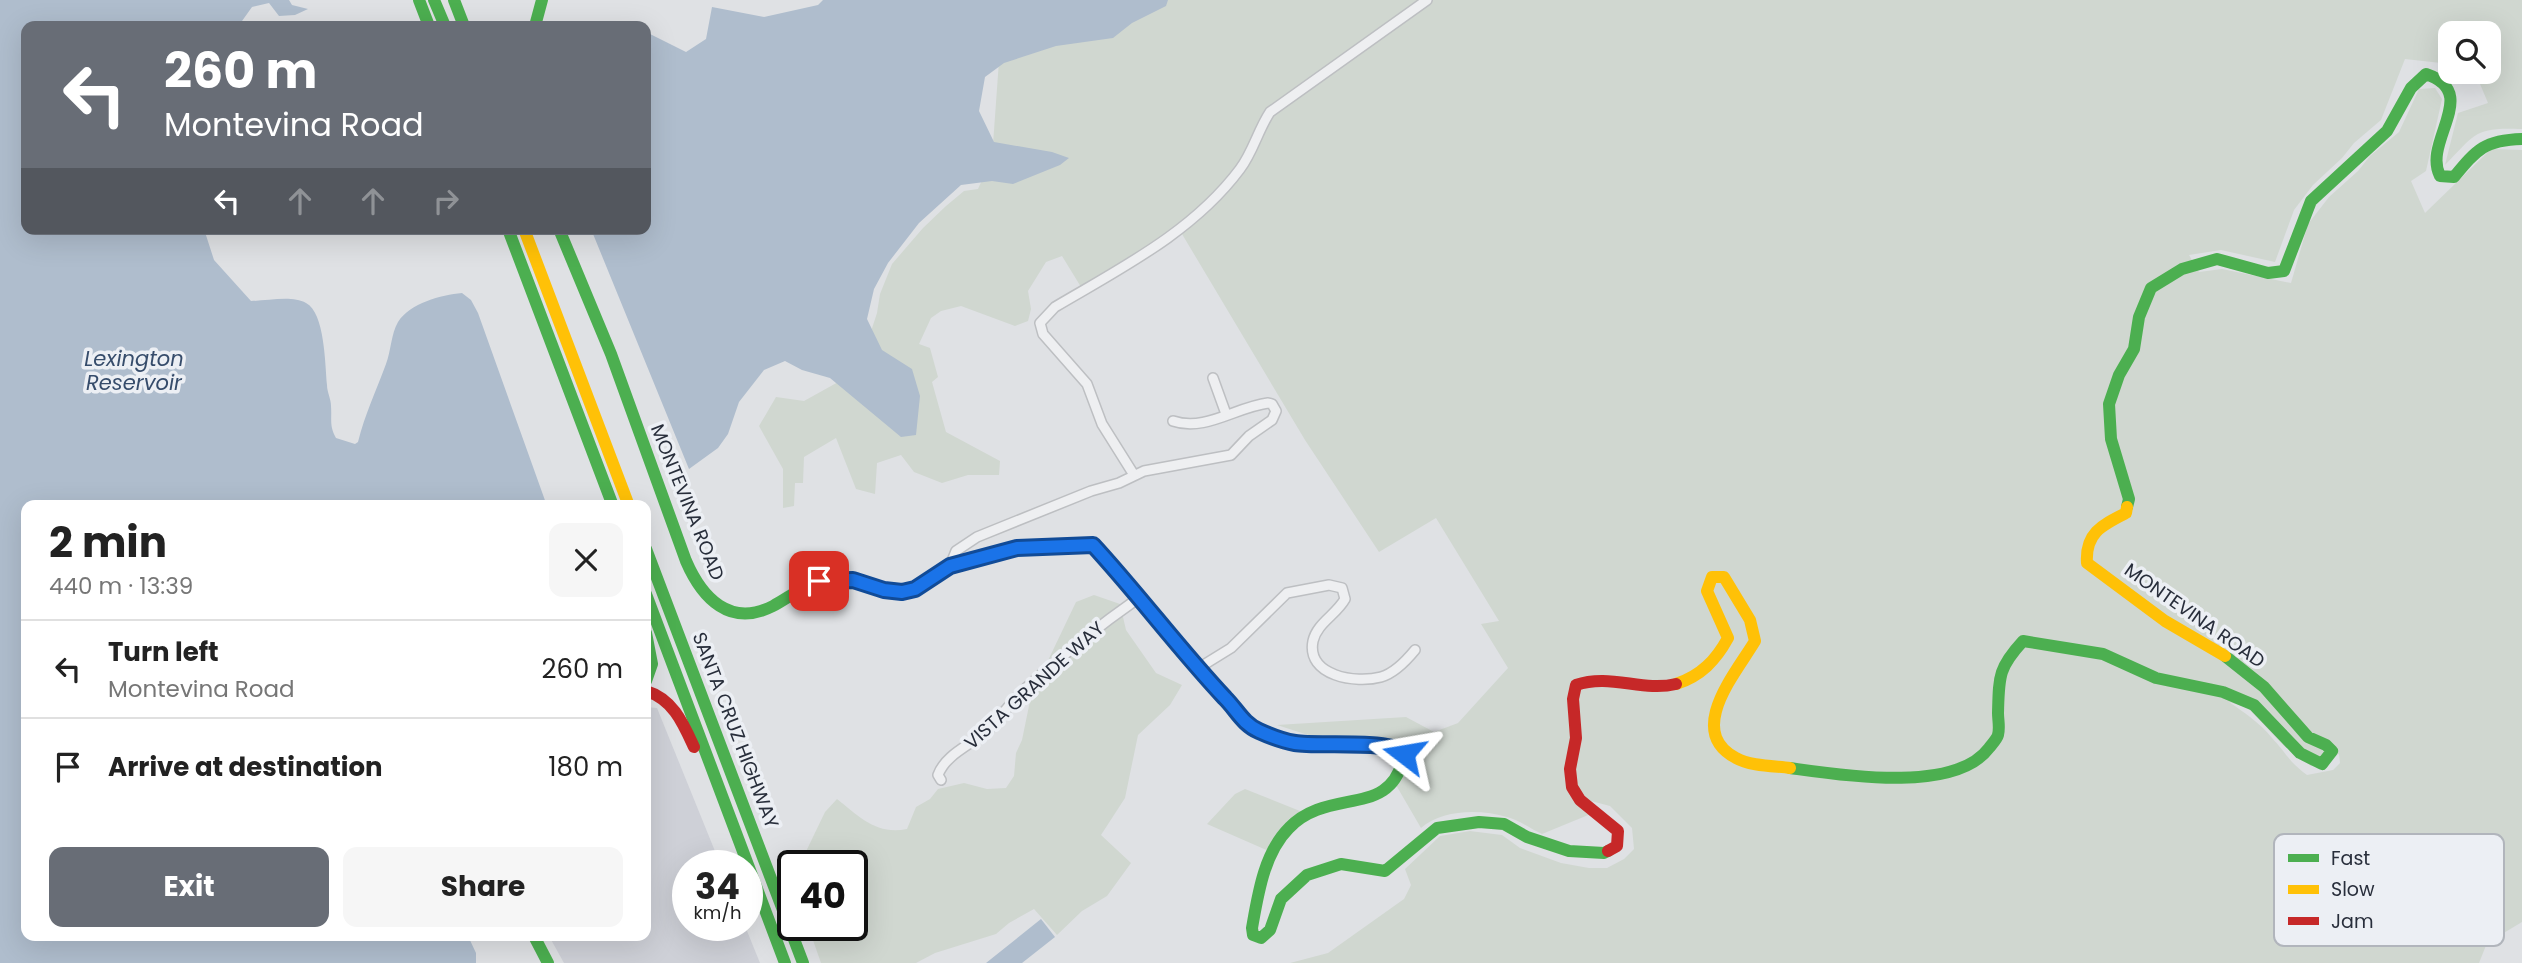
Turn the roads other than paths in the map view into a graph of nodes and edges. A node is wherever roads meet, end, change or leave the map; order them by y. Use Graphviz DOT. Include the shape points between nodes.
graph roads {
  1 [pos="419,0"];
  2 [pos="434,0"];
  3 [pos="454,0"];
  4 [pos="542,0"];
  5 [pos="1427,0"];
  6 [pos="427,21"];
  7 [pos="443,21"];
  8 [pos="462,21"];
  9 [pos="536,21"];
  10 [pos="2522,139"];
  11 [pos="510,235"];
  12 [pos="526,235"];
  13 [pos="561,235"];
  14 [pos="1213,378"];
  15 [pos="1226,414"];
  16 [pos="1173,421"];
  17 [pos="1134,475"];
  18 [pos="609,500"];
  19 [pos="627,500"];
  20 [pos="651,562"];
  21 [pos="950,566"];
  22 [pos="1140,597"];
  23 [pos="651,607"];
  24 [pos="1415,650"];
  25 [pos="1197,669"];
  26 [pos="651,692"];
  27 [pos="941,780"];
  28 [pos="732,822"];
  29 [pos="537,941"];
  30 [pos="548,963"];
  31 [pos="785,963"];
  32 [pos="803,963"];
  1 -- 6 [label="main road"];
  2 -- 7 [label="main road"];
  3 -- 8 [label="main road"];
  4 -- 9 [label="main road"];
  5 -- 17 [label="street" via="1270,112 1240,169 1175,235 1055,307 1040,323 1043,334 1087,384 1102,424"];
  10 -- 25 [label="main road, MONTEVINA ROAD" via="2498,139 2478,146 2454,177 2440,176 2436,165 2451,108 2447,84 2437,75 2426,74 2406,92 2388,131 2310,202 2284,271 2267,273 2217,259 2182,270 2151,288 2139,317 2134,349 2109,404 2111,439 2129,499 2126,513 2091,534 2085,547 2087,563 2165,621 2235,662 2308,737 2332,751 2322,764 2300,753 2254,705 2223,692 2156,678 2103,654 2023,641 1999,675 1998,736 1981,759 1909,778 1864,778 1737,759 1718,745 1714,710 1755,641 1751,620 1724,577 1712,577 1707,591 1728,638 1721,654 1703,671 1670,686 1592,678 1576,685 1572,695 1576,736 1571,786 1583,802 1609,819 1618,831 1617,846 1604,853 1569,850 1527,837 1504,824 1437,828 1385,871 1354,864 1305,875 1285,894 1269,932 1261,938 1253,935 1252,924 1271,855 1283,834 1328,804 1364,802 1384,794 1399,772 1404,754 1384,746 1294,743 1262,732 1244,721"];
  11 -- 18 [label="main road"];
  12 -- 19 [label="main road"];
  13 -- 21 [label="main road, MONTEVINA ROAD" via="696,584 709,599 727,610 755,615 819,581 853,580 902,592 915,589"];
  14 -- 15 [label="street"];
  15 -- 16 [label="street" via="1203,423"];
  15 -- 17 [label="street" via="1268,403 1276,411 1272,420 1231,455"];
  17 -- 21 [label="street" via="977,537 956,551"];
  20 -- 32 [label="main road, SANTA CRUZ HIGHWAY"];
  21 -- 22 [label="main road, MONTEVINA ROAD" via="1017,548 1093,545"];
  22 -- 25 [label="main road, MONTEVINA ROAD"];
  22 -- 27 [label="street, VISTA GRANDE WAY" via="1023,690 988,730 941,768"];
  23 -- 28 [label="main road, SANTA CRUZ HIGHWAY"];
  24 -- 25 [label="street" via="1381,677 1333,674 1317,663 1312,649 1316,630 1345,599 1342,588 1329,585 1287,593 1231,648"];
  26 -- 28 [label="main road" via="672,707"];
  28 -- 31 [label="main road, SANTA CRUZ HIGHWAY"];
  29 -- 30 [label="main road"];
}
